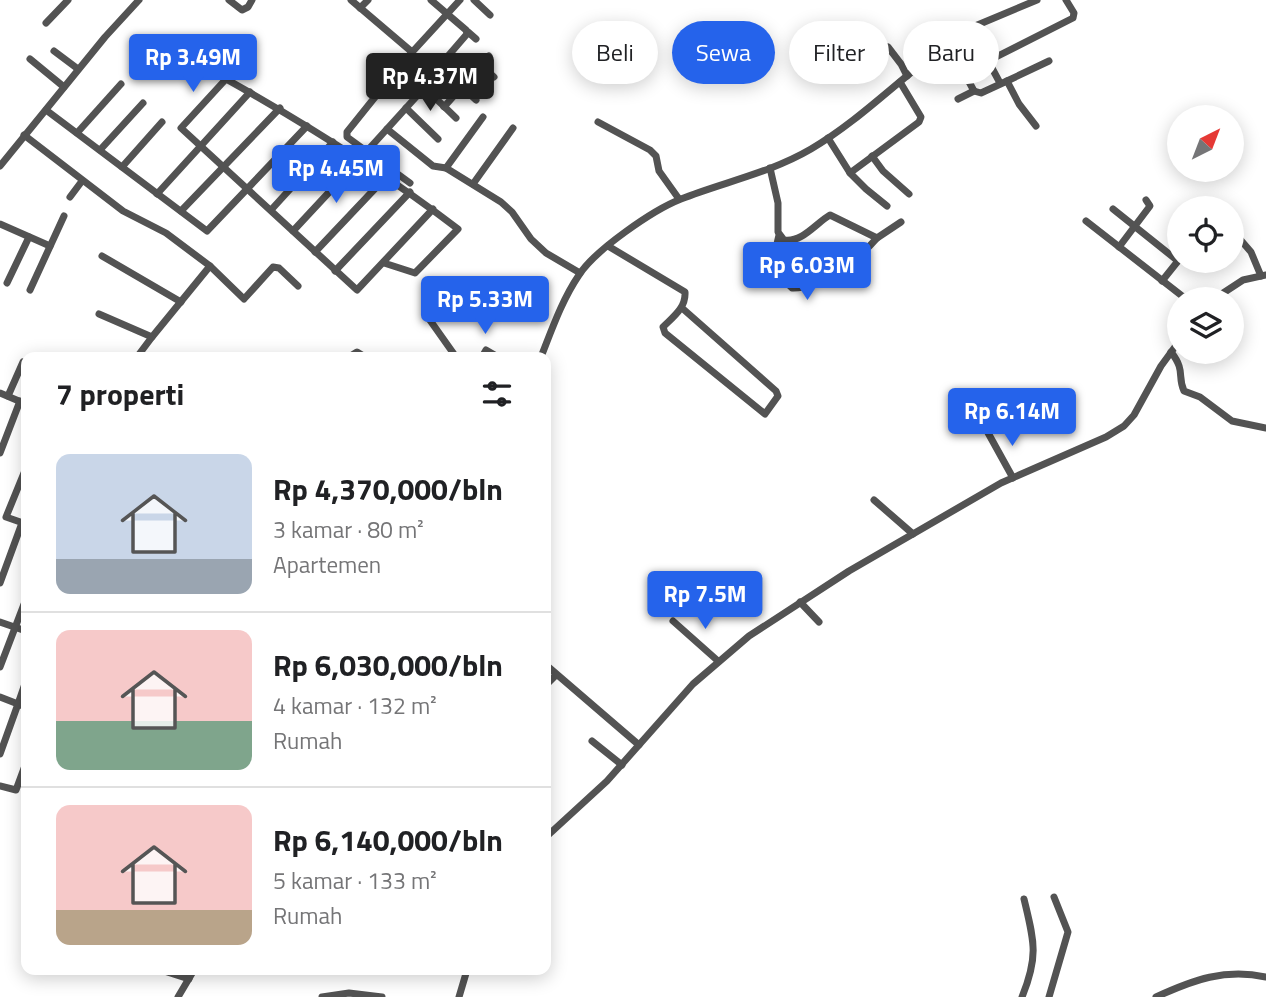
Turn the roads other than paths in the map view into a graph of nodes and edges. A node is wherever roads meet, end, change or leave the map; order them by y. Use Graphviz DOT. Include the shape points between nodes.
graph roads {
  1 [pos="68,0"];
  2 [pos="139,0"];
  3 [pos="229,0"];
  4 [pos="253,0"];
  5 [pos="351,0"];
  6 [pos="368,0"];
  7 [pos="431,0"];
  8 [pos="460,0"];
  9 [pos="474,0"];
  10 [pos="1037,0"];
  11 [pos="1066,0"];
  12 [pos="360,8"];
  13 [pos="447,14"];
  14 [pos="490,15"];
  15 [pos="989,21"];
  16 [pos="46,23"];
  17 [pos="468,33"];
  18 [pos="476,39"];
  19 [pos="889,48"];
  20 [pos="54,51"];
  21 [pos="412,52"];
  22 [pos="999,55"];
  23 [pos="489,56"];
  24 [pos="30,59"];
  25 [pos="1049,61"];
  26 [pos="481,65"];
  27 [pos="903,68"];
  28 [pos="78,69"];
  29 [pos="999,75"];
  30 [pos="494,77"];
  31 [pos="903,79"];
  32 [pos="900,82"];
  33 [pos="1004,82"];
  34 [pos="121,84"];
  35 [pos="970,84"];
  36 [pos="64,87"];
  37 [pos="424,87"];
  38 [pos="462,87"];
  39 [pos="974,91"];
  40 [pos="250,92"];
  41 [pos="958,99"];
  42 [pos="476,100"];
  43 [pos="143,103"];
  44 [pos="444,107"];
  45 [pos="280,108"];
  46 [pos="405,108"];
  47 [pos="46,110"];
  48 [pos="483,117"];
  49 [pos="456,118"];
  50 [pos="162,122"];
  51 [pos="598,122"];
  52 [pos="307,125"];
  53 [pos="1036,126"];
  54 [pos="513,128"];
  55 [pos="387,130"];
  56 [pos="77,133"];
  57 [pos="24,135"];
  58 [pos="828,138"];
  59 [pos="438,139"];
  60 [pos="333,142"];
  61 [pos="202,146"];
  62 [pos="100,150"];
  63 [pos="367,150"];
  64 [pos="872,156"];
  65 [pos="360,159"];
  66 [pos="224,165"];
  67 [pos="0,166"];
  68 [pos="122,167"];
  69 [pos="446,167"];
  70 [pos="770,169"];
  71 [pos="850,173"];
  72 [pos="386,177"];
  73 [pos="82,181"];
  74 [pos="410,183"];
  75 [pos="473,184"];
  76 [pos="247,186"];
  77 [pos="410,192"];
  78 [pos="157,194"];
  79 [pos="909,194"];
  80 [pos="70,197"];
  81 [pos="679,199"];
  82 [pos="1146,200"];
  83 [pos="887,206"];
  84 [pos="433,209"];
  85 [pos="1113,209"];
  86 [pos="271,210"];
  87 [pos="181,211"];
  88 [pos="64,216"];
  89 [pos="1086,221"];
  90 [pos="901,222"];
  91 [pos="0,224"];
  92 [pos="1134,226"];
  93 [pos="293,231"];
  94 [pos="779,235"];
  95 [pos="29,237"];
  96 [pos="877,238"];
  97 [pos="1244,244"];
  98 [pos="50,246"];
  99 [pos="608,246"];
  100 [pos="1119,247"];
  101 [pos="315,252"];
  102 [pos="102,256"];
  103 [pos="384,262"];
  104 [pos="210,266"];
  105 [pos="335,271"];
  106 [pos="580,273"];
  107 [pos="1264,275"];
  108 [pos="1162,281"];
  109 [pos="7,283"];
  110 [pos="298,286"];
  111 [pos="1170,287"];
  112 [pos="1232,287"];
  113 [pos="30,290"];
  114 [pos="181,302"];
  115 [pos="681,308"];
  116 [pos="99,314"];
  117 [pos="426,316"];
  118 [pos="152,337"];
  119 [pos="141,352"];
  120 [pos="452,352"];
  121 [pos="543,352"];
  122 [pos="1167,359"];
  123 [pos="1178,364"];
  124 [pos="21,365"];
  125 [pos="4,394"];
  126 [pos="21,402"];
  127 [pos="21,407"];
  128 [pos="1266,428"];
  129 [pos="988,431"];
  130 [pos="0,453"];
  131 [pos="21,478"];
  132 [pos="1013,478"];
  133 [pos="874,500"];
  134 [pos="3,515"];
  135 [pos="21,522"];
  136 [pos="21,530"];
  137 [pos="912,534"];
  138 [pos="0,583"];
  139 [pos="800,602"];
  140 [pos="21,613"];
  141 [pos="673,621"];
  142 [pos="0,622"];
  143 [pos="819,622"];
  144 [pos="16,627"];
  145 [pos="21,629"];
  146 [pos="718,661"];
  147 [pos="0,667"];
  148 [pos="551,670"];
  149 [pos="556,675"];
  150 [pos="551,680"];
  151 [pos="21,695"];
  152 [pos="0,697"];
  153 [pos="18,704"];
  154 [pos="21,706"];
  155 [pos="592,741"];
  156 [pos="639,745"];
  157 [pos="0,754"];
  158 [pos="622,765"];
  159 [pos="21,776"];
  160 [pos="0,786"];
  161 [pos="16,790"];
  162 [pos="21,792"];
  163 [pos="551,831"];
  164 [pos="1054,897"];
  165 [pos="1024,899"];
  166 [pos="177,975"];
  167 [pos="191,975"];
  168 [pos="465,975"];
  169 [pos="1266,977"];
  170 [pos="189,979"];
  171 [pos="1175,993"];
  172 [pos="177,997"];
  173 [pos="322,997"];
  174 [pos="382,997"];
  175 [pos="458,997"];
  176 [pos="1022,997"];
  177 [pos="1049,997"];
  178 [pos="1156,997"];
  1 -- 16 [label="street"];
  2 -- 28 [label="street"];
  3 -- 4 [label="street" via="242,10"];
  5 -- 12 [label="street"];
  6 -- 12 [label="street"];
  7 -- 13 [label="street"];
  8 -- 13 [label="street"];
  9 -- 14 [label="street"];
  10 -- 15 [label="street"];
  11 -- 22 [label="street" via="1073,18"];
  12 -- 21 [label="street"];
  13 -- 17 [label="street"];
  13 -- 21 [label="street"];
  17 -- 18 [label="street"];
  17 -- 37 [label="street"];
  19 -- 27 [label="street"];
  20 -- 28 [label="street"];
  21 -- 63 [label="street" via="347,132"];
  23 -- 26 [label="street"];
  24 -- 36 [label="street"];
  25 -- 33 [label="street"];
  26 -- 30 [label="street"];
  26 -- 38 [label="street"];
  28 -- 36 [label="street"];
  29 -- 33 [label="street"];
  31 -- 32 [label="street"];
  32 -- 58 [label="street"];
  32 -- 64 [label="street" via="921,121"];
  33 -- 39 [label="street" via="981,93"];
  33 -- 53 [label="street"];
  34 -- 56 [label="street"];
  35 -- 39 [label="street"];
  36 -- 47 [label="street"];
  37 -- 44 [label="street"];
  37 -- 46 [label="street"];
  38 -- 42 [label="street"];
  38 -- 44 [label="street"];
  39 -- 41 [label="street"];
  40 -- 45 [label="street"];
  40 -- 61 [label="street"];
  40 -- 61 [label="street" via="226,79 181,128"];
  43 -- 62 [label="street"];
  44 -- 49 [label="street"];
  45 -- 52 [label="street"];
  45 -- 66 [label="street"];
  46 -- 55 [label="street"];
  46 -- 59 [label="street"];
  47 -- 56 [label="street"];
  47 -- 57 [label="street"];
  48 -- 69 [label="street"];
  50 -- 68 [label="street"];
  51 -- 81 [label="street" via="650,150"];
  52 -- 60 [label="street"];
  52 -- 76 [label="street"];
  54 -- 75 [label="street"];
  55 -- 63 [label="street"];
  55 -- 69 [label="street" via="433,166"];
  56 -- 62 [label="street"];
  57 -- 67 [label="street"];
  57 -- 73 [label="street"];
  58 -- 70 [label="street"];
  58 -- 71 [label="street"];
  60 -- 65 [label="street"];
  60 -- 86 [label="street"];
  61 -- 66 [label="street"];
  61 -- 78 [label="street"];
  62 -- 68 [label="street"];
  63 -- 74 [label="street"];
  64 -- 71 [label="street"];
  64 -- 79 [label="street"];
  65 -- 72 [label="street"];
  65 -- 93 [label="street"];
  66 -- 76 [label="street"];
  66 -- 87 [label="street"];
  68 -- 78 [label="street"];
  69 -- 75 [label="street"];
  70 -- 81 [label="street"];
  70 -- 94 [label="street"];
  71 -- 83 [label="street"];
  72 -- 77 [label="street"];
  72 -- 101 [label="street"];
  73 -- 80 [label="street"];
  73 -- 104 [label="street"];
  75 -- 106 [label="street" via="512,212 546,253"];
  76 -- 86 [label="street"];
  76 -- 87 [label="street" via="207,231"];
  77 -- 84 [label="street"];
  77 -- 105 [label="street"];
  78 -- 87 [label="street"];
  81 -- 99 [label="street"];
  82 -- 92 [label="street" via="1150,206"];
  84 -- 103 [label="street"];
  84 -- 103 [label="street" via="458,229 415,273"];
  85 -- 92 [label="street"];
  86 -- 93 [label="street"];
  88 -- 98 [label="street"];
  89 -- 100 [label="street"];
  90 -- 96 [label="street"];
  91 -- 95 [label="street"];
  92 -- 100 [label="street"];
  92 -- 108 [label="street" via="1178,261"];
  93 -- 101 [label="street"];
  94 -- 96 [label="street" via="792,241 830,215"];
  94 -- 96 [label="street" via="773,255 778,272 792,288 806,289 863,255"];
  95 -- 98 [label="street"];
  95 -- 109 [label="street"];
  97 -- 107 [label="street"];
  98 -- 113 [label="street"];
  99 -- 106 [label="street"];
  99 -- 115 [label="street" via="685,292"];
  100 -- 108 [label="street"];
  101 -- 105 [label="street"];
  102 -- 114 [label="street"];
  103 -- 105 [label="street" via="357,290"];
  104 -- 110 [label="street" via="244,299 273,267"];
  104 -- 114 [label="street"];
  106 -- 121 [label="street"];
  107 -- 112 [label="street"];
  108 -- 111 [label="street"];
  114 -- 118 [label="street"];
  115 -- 115 [label="street" via="663,327 665,333 765,414 778,396 776,391"];
  116 -- 118 [label="street"];
  117 -- 120 [label="street"];
  118 -- 119 [label="street"];
  122 -- 132 [label="street" via="1124,426"];
  123 -- 128 [label="street" via="1184,391 1232,421"];
  124 -- 125 [label="street"];
  125 -- 126 [label="street"];
  127 -- 130 [label="street"];
  129 -- 132 [label="street"];
  131 -- 134 [label="street"];
  132 -- 137 [label="street"];
  133 -- 137 [label="street"];
  134 -- 135 [label="street"];
  136 -- 138 [label="street"];
  137 -- 139 [label="street"];
  139 -- 143 [label="street"];
  139 -- 146 [label="street"];
  140 -- 144 [label="street"];
  141 -- 146 [label="street"];
  142 -- 144 [label="street"];
  144 -- 145 [label="street"];
  144 -- 147 [label="street"];
  146 -- 156 [label="street"];
  148 -- 149 [label="street"];
  149 -- 150 [label="street"];
  149 -- 156 [label="street"];
  151 -- 153 [label="street"];
  152 -- 153 [label="street"];
  153 -- 154 [label="street"];
  153 -- 157 [label="street"];
  155 -- 158 [label="street"];
  156 -- 158 [label="street"];
  158 -- 163 [label="street"];
  159 -- 161 [label="street"];
  160 -- 161 [label="street"];
  161 -- 162 [label="street"];
  164 -- 177 [label="street" via="1068,932"];
  165 -- 176 [label="street" via="1034,956"];
  166 -- 170 [label="street"];
  167 -- 170 [label="street"];
  168 -- 175 [label="street"];
  169 -- 171 [label="street" via="1221,974 1197,979"];
  170 -- 172 [label="street"];
  171 -- 178 [label="street"];
  173 -- 174 [label="street" via="349,993"];
}
